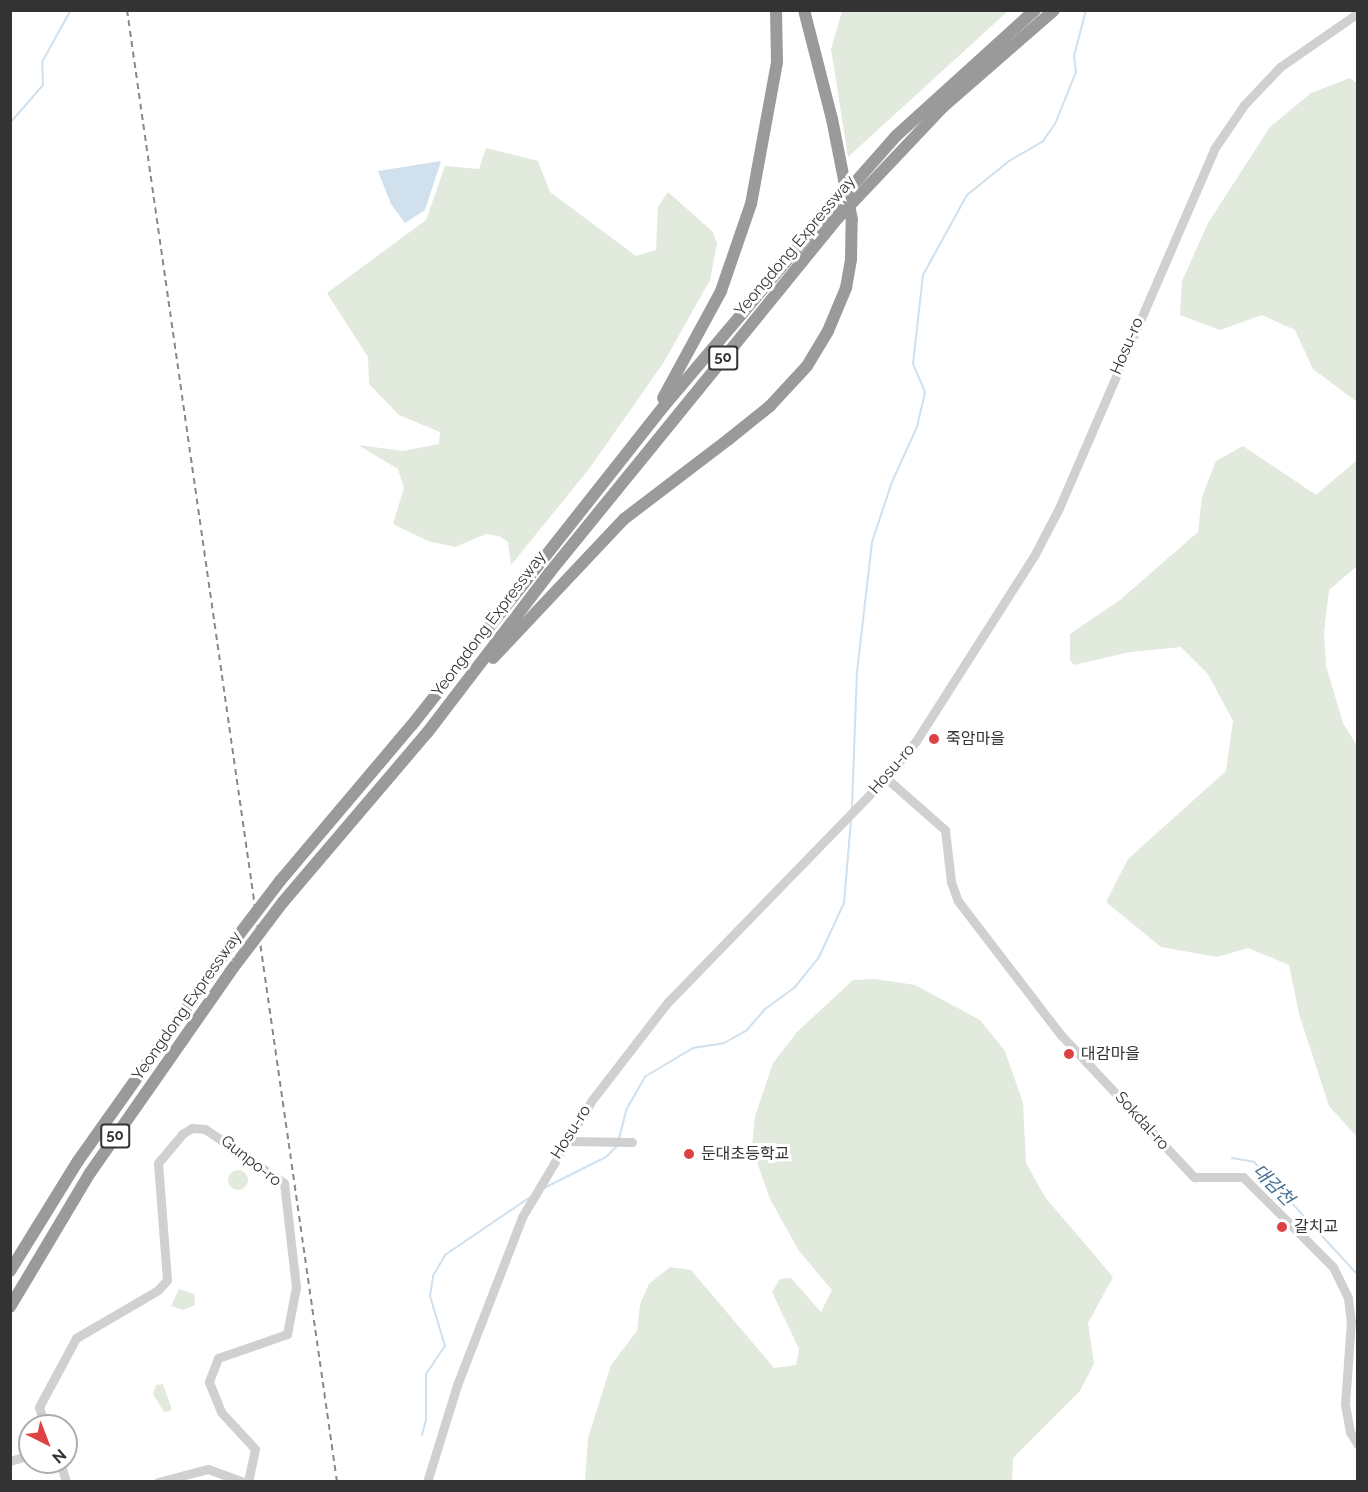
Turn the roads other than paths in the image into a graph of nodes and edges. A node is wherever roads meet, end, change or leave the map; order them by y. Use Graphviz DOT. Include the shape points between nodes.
graph roads {
  1 [pos="776,10"];
  2 [pos="804,10"];
  3 [pos="1035,10"];
  4 [pos="1053,11"];
  5 [pos="1358,14"];
  6 [pos="643,432"];
  7 [pos="427,734"];
  8 [pos="886,778"];
  9 [pos="566,1141"];
  10 [pos="632,1142"];
  11 [pos="10,1271"];
  12 [pos="10,1307"];
  13 [pos="41,1414"];
  14 [pos="1358,1445"];
  15 [pos="230,1479"];
  16 [pos="158,1482"];
  17 [pos="244,1482"];
  18 [pos="248,1482"];
  19 [pos="427,1482"];
  1 -- 6 [label="highway" via="773,85 751,204 739,245 700,336"];
  2 -- 7 [label="highway, bridge" via="832,119 852,220 851,259 843,295 828,331 807,366 770,406 661,488 593,549"];
  3 -- 6 [label="highway, Yeongdong Expressway / 50" via="888,145"];
  4 -- 7 [label="highway, Yeongdong Expressway / 50" via="943,107 837,219 550,572"];
  5 -- 8 [label="street, Hosu-ro" via="1280,67 1244,105 1214,149 1044,537 982,641 916,741"];
  6 -- 11 [label="highway, Yeongdong Expressway / 50, bridge" via="412,725 280,881 225,953 78,1161"];
  7 -- 12 [label="highway, Yeongdong Expressway / 50, bridge" via="283,902 230,972 90,1173"];
  8 -- 9 [label="street, Hosu-ro" via="667,1003 591,1100"];
  8 -- 14 [label="street, Sokdal-ro" via="945,830 951,882 958,901 1061,1035 1194,1177 1243,1177 1333,1267 1348,1298 1351,1321 1345,1404 1350,1432"];
  9 -- 10 [label="street"];
  9 -- 19 [label="street, Hosu-ro" via="522,1217 457,1385"];
  13 -- 18 [label="street, Gunpo-ro" via="39,1407 76,1338 158,1290 167,1280 158,1163 182,1134 192,1128 205,1129 284,1183 296,1287 287,1334 218,1358 209,1382 221,1412 255,1449"];
  15 -- 16 [label="street" via="208,1468"];
  15 -- 17 [label="street"];
}
